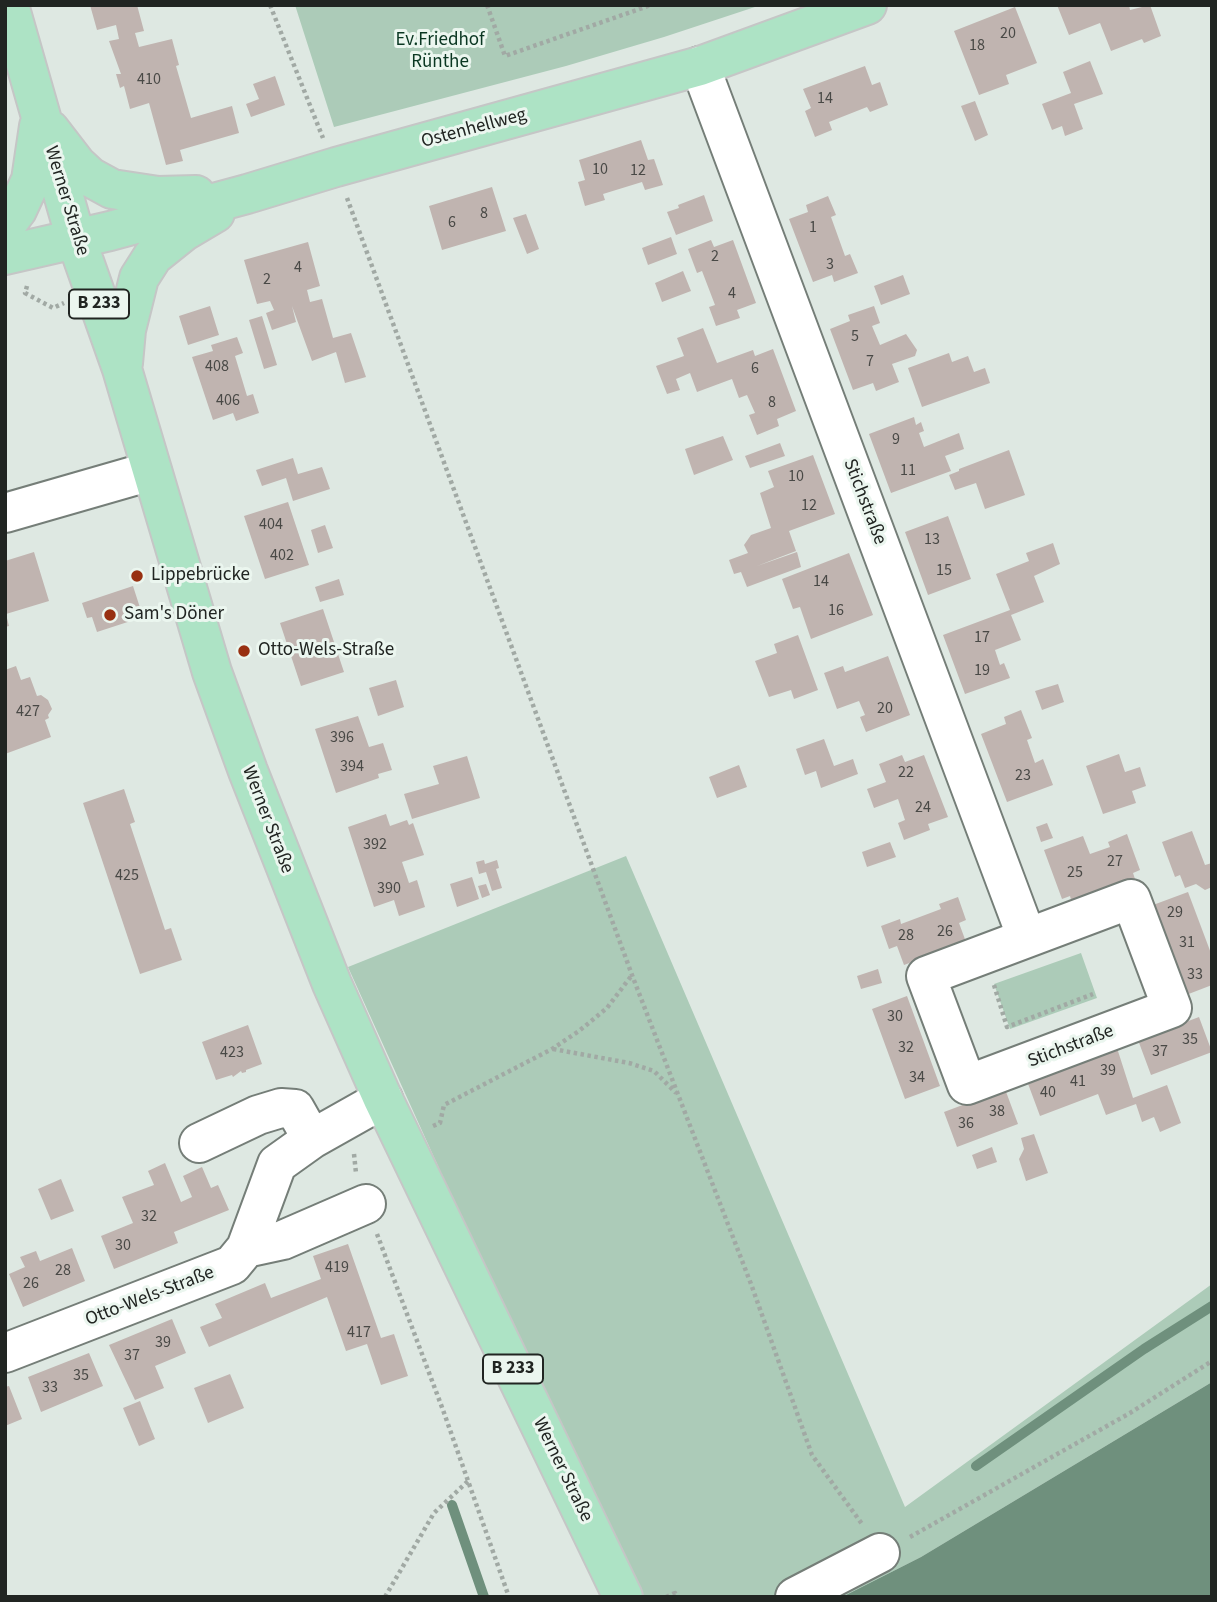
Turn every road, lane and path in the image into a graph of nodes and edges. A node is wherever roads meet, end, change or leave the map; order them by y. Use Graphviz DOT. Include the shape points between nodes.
graph roads {
  1 [pos="9,5"];
  2 [pos="270,5"];
  3 [pos="486,5"];
  4 [pos="652,5"];
  5 [pos="867,5"];
  6 [pos="700,66"];
  7 [pos="40,117"];
  8 [pos="336,167"];
  9 [pos="247,194"];
  10 [pos="5,226"];
  11 [pos="76,239"];
  12 [pos="5,255"];
  13 [pos="122,369"];
  14 [pos="151,471"];
  15 [pos="5,513"];
  16 [pos="1018,941"];
  17 [pos="632,975"];
  18 [pos="1093,994"];
  19 [pos="552,1049"];
  20 [pos="679,1096"];
  21 [pos="383,1099"];
  22 [pos="312,1139"];
  23 [pos="353,1142"];
  24 [pos="402,1142"];
  25 [pos="199,1143"];
  26 [pos="366,1204"];
  27 [pos="246,1248"];
  28 [pos="5,1353"];
  29 [pos="1212,1361"];
  30 [pos="468,1481"];
  31 [pos="873,1541"];
  32 [pos="384,1597"];
  33 [pos="509,1597"];
  34 [pos="623,1597"];
  35 [pos="666,1597"];
  36 [pos="676,1597"];
  37 [pos="795,1597"];
  1 -- 7 [label="main road, Werner Straße / B 233"];
  2 -- 8 [label="path"];
  3 -- 4 [label="path" via="505,56"];
  5 -- 6 [label="main road, Ostenhellweg"];
  6 -- 8 [label="main road, Ostenhellweg"];
  6 -- 16 [label="street, Stichstraße"];
  7 -- 9 [label="main road" via="77,165 112,189 158,196"];
  7 -- 10 [label="main road" via="30,180"];
  7 -- 11 [label="main road, Werner Straße / B 233"];
  8 -- 9 [label="main road, Ostenhellweg"];
  8 -- 17 [label="path"];
  9 -- 11 [label="main road, Ostenhellweg"];
  9 -- 13 [label="main road" via="183,232 153,256 135,292"];
  11 -- 12 [label="main road, Ostenhellweg"];
  11 -- 13 [label="main road, Werner Straße / B 233"];
  13 -- 14 [label="main road, Werner Straße / B 233"];
  14 -- 15 [label="street"];
  14 -- 21 [label="main road, Werner Straße / B 233" via="247,771"];
  16 -- 16 [label="street, Stichstraße" via="926,976 967,1085 1172,1009 1131,899"];
  16 -- 18 [label="path" via="994,988 1007,1027"];
  17 -- 19 [label="path" via="607,1009"];
  17 -- 20 [label="path"];
  19 -- 20 [label="path" via="629,1062 654,1071"];
  19 -- 24 [label="path" via="444,1105 440,1123"];
  20 -- 31 [label="path" via="812,1455"];
  21 -- 22 [label="street"];
  21 -- 24 [label="main road, Werner Straße / B 233"];
  22 -- 25 [label="street" via="295,1110 281,1108"];
  22 -- 27 [label="street" via="277,1164"];
  23 -- 26 [label="path" via="356,1175"];
  24 -- 34 [label="main road, Werner Straße / B 233"];
  26 -- 27 [label="street" via="283,1240"];
  26 -- 30 [label="path"];
  27 -- 28 [label="street, Otto-Wels-Straße" via="232,1265"];
  29 -- 31 [label="path" via="1130,1413"];
  30 -- 32 [label="path" via="434,1513"];
  30 -- 33 [label="path"];
  31 -- 37 [label="street"];
  35 -- 36 [label="path" via="675,1593"];
}
